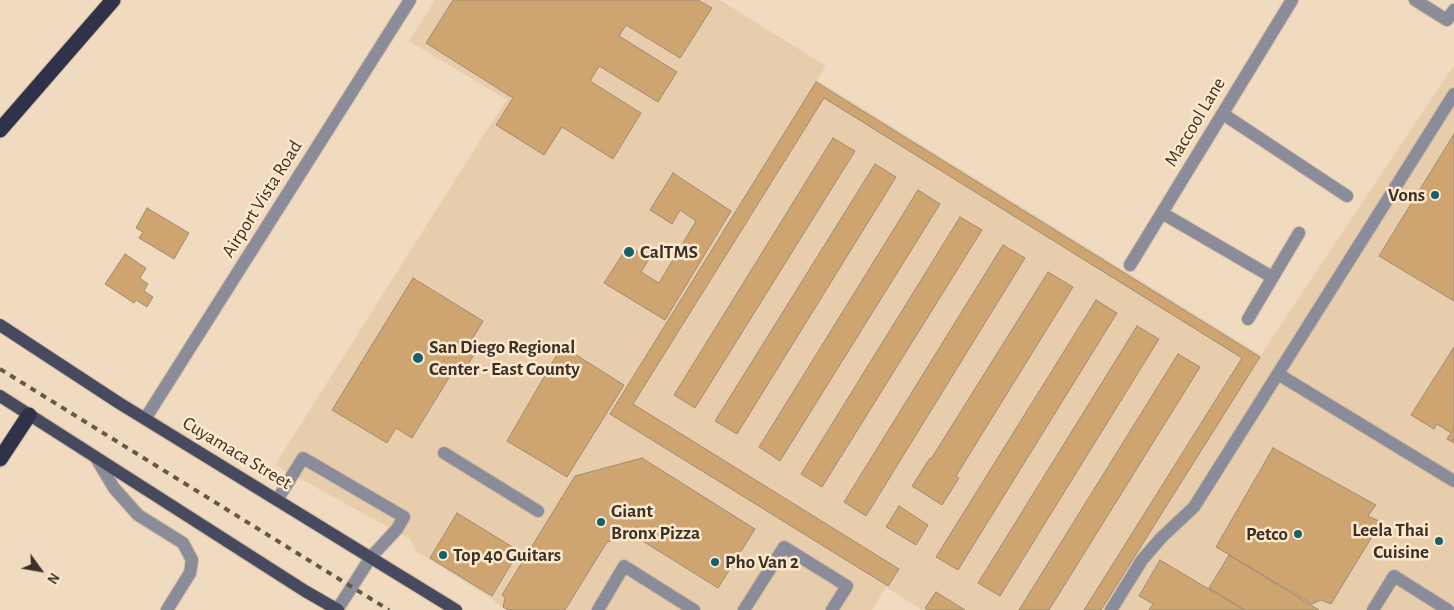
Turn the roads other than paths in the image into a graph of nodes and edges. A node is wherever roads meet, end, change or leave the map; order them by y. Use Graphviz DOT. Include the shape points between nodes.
graph roads {
  1 [pos="113,0"];
  2 [pos="410,0"];
  3 [pos="1292,0"];
  4 [pos="1414,0"];
  5 [pos="1454,10"];
  6 [pos="1454,94"];
  7 [pos="1223,114"];
  8 [pos="0,130"];
  9 [pos="1347,196"];
  10 [pos="1162,214"];
  11 [pos="1299,233"];
  12 [pos="1130,265"];
  13 [pos="1272,277"];
  14 [pos="1248,320"];
  15 [pos="0,324"];
  16 [pos="1278,374"];
  17 [pos="0,396"];
  18 [pos="29,415"];
  19 [pos="145,419"];
  20 [pos="444,452"];
  21 [pos="96,458"];
  22 [pos="0,459"];
  23 [pos="1454,481"];
  24 [pos="277,500"];
  25 [pos="538,511"];
  26 [pos="371,557"];
  27 [pos="167,610"];
  28 [pos="338,610"];
  29 [pos="456,610"];
  30 [pos="598,610"];
  31 [pos="694,610"];
  32 [pos="744,610"];
  33 [pos="832,610"];
  34 [pos="1111,610"];
  35 [pos="1373,610"];
  36 [pos="1448,610"];
  1 -- 8 [label="highway"];
  2 -- 19 [label="street, Airport Vista Road"];
  3 -- 7 [label="street, Maccool Lane"];
  4 -- 5 [label="street" via="1447,20"];
  6 -- 16 [label="street"];
  7 -- 9 [label="street"];
  7 -- 10 [label="street, Maccool Lane"];
  10 -- 12 [label="street, Maccool Lane"];
  10 -- 13 [label="street"];
  11 -- 13 [label="street"];
  13 -- 14 [label="street"];
  15 -- 19 [label="main road, Cuyamaca Street"];
  16 -- 23 [label="street"];
  16 -- 34 [label="street" via="1194,507 1142,560"];
  17 -- 18 [label="main road"];
  18 -- 21 [label="main road"];
  18 -- 22 [label="highway"];
  19 -- 24 [label="main road, Cuyamaca Street"];
  20 -- 25 [label="street"];
  21 -- 27 [label="street" via="114,488 138,515 183,543 192,560 190,573"];
  21 -- 28 [label="main road"];
  24 -- 26 [label="main road, Cuyamaca Street"];
  24 -- 26 [label="street" via="303,458 404,517"];
  26 -- 28 [label="street"];
  26 -- 29 [label="main road, Cuyamaca Street"];
  30 -- 31 [label="street" via="624,566"];
  32 -- 33 [label="street" via="784,547 846,586"];
  35 -- 36 [label="street" via="1394,576"];
}
